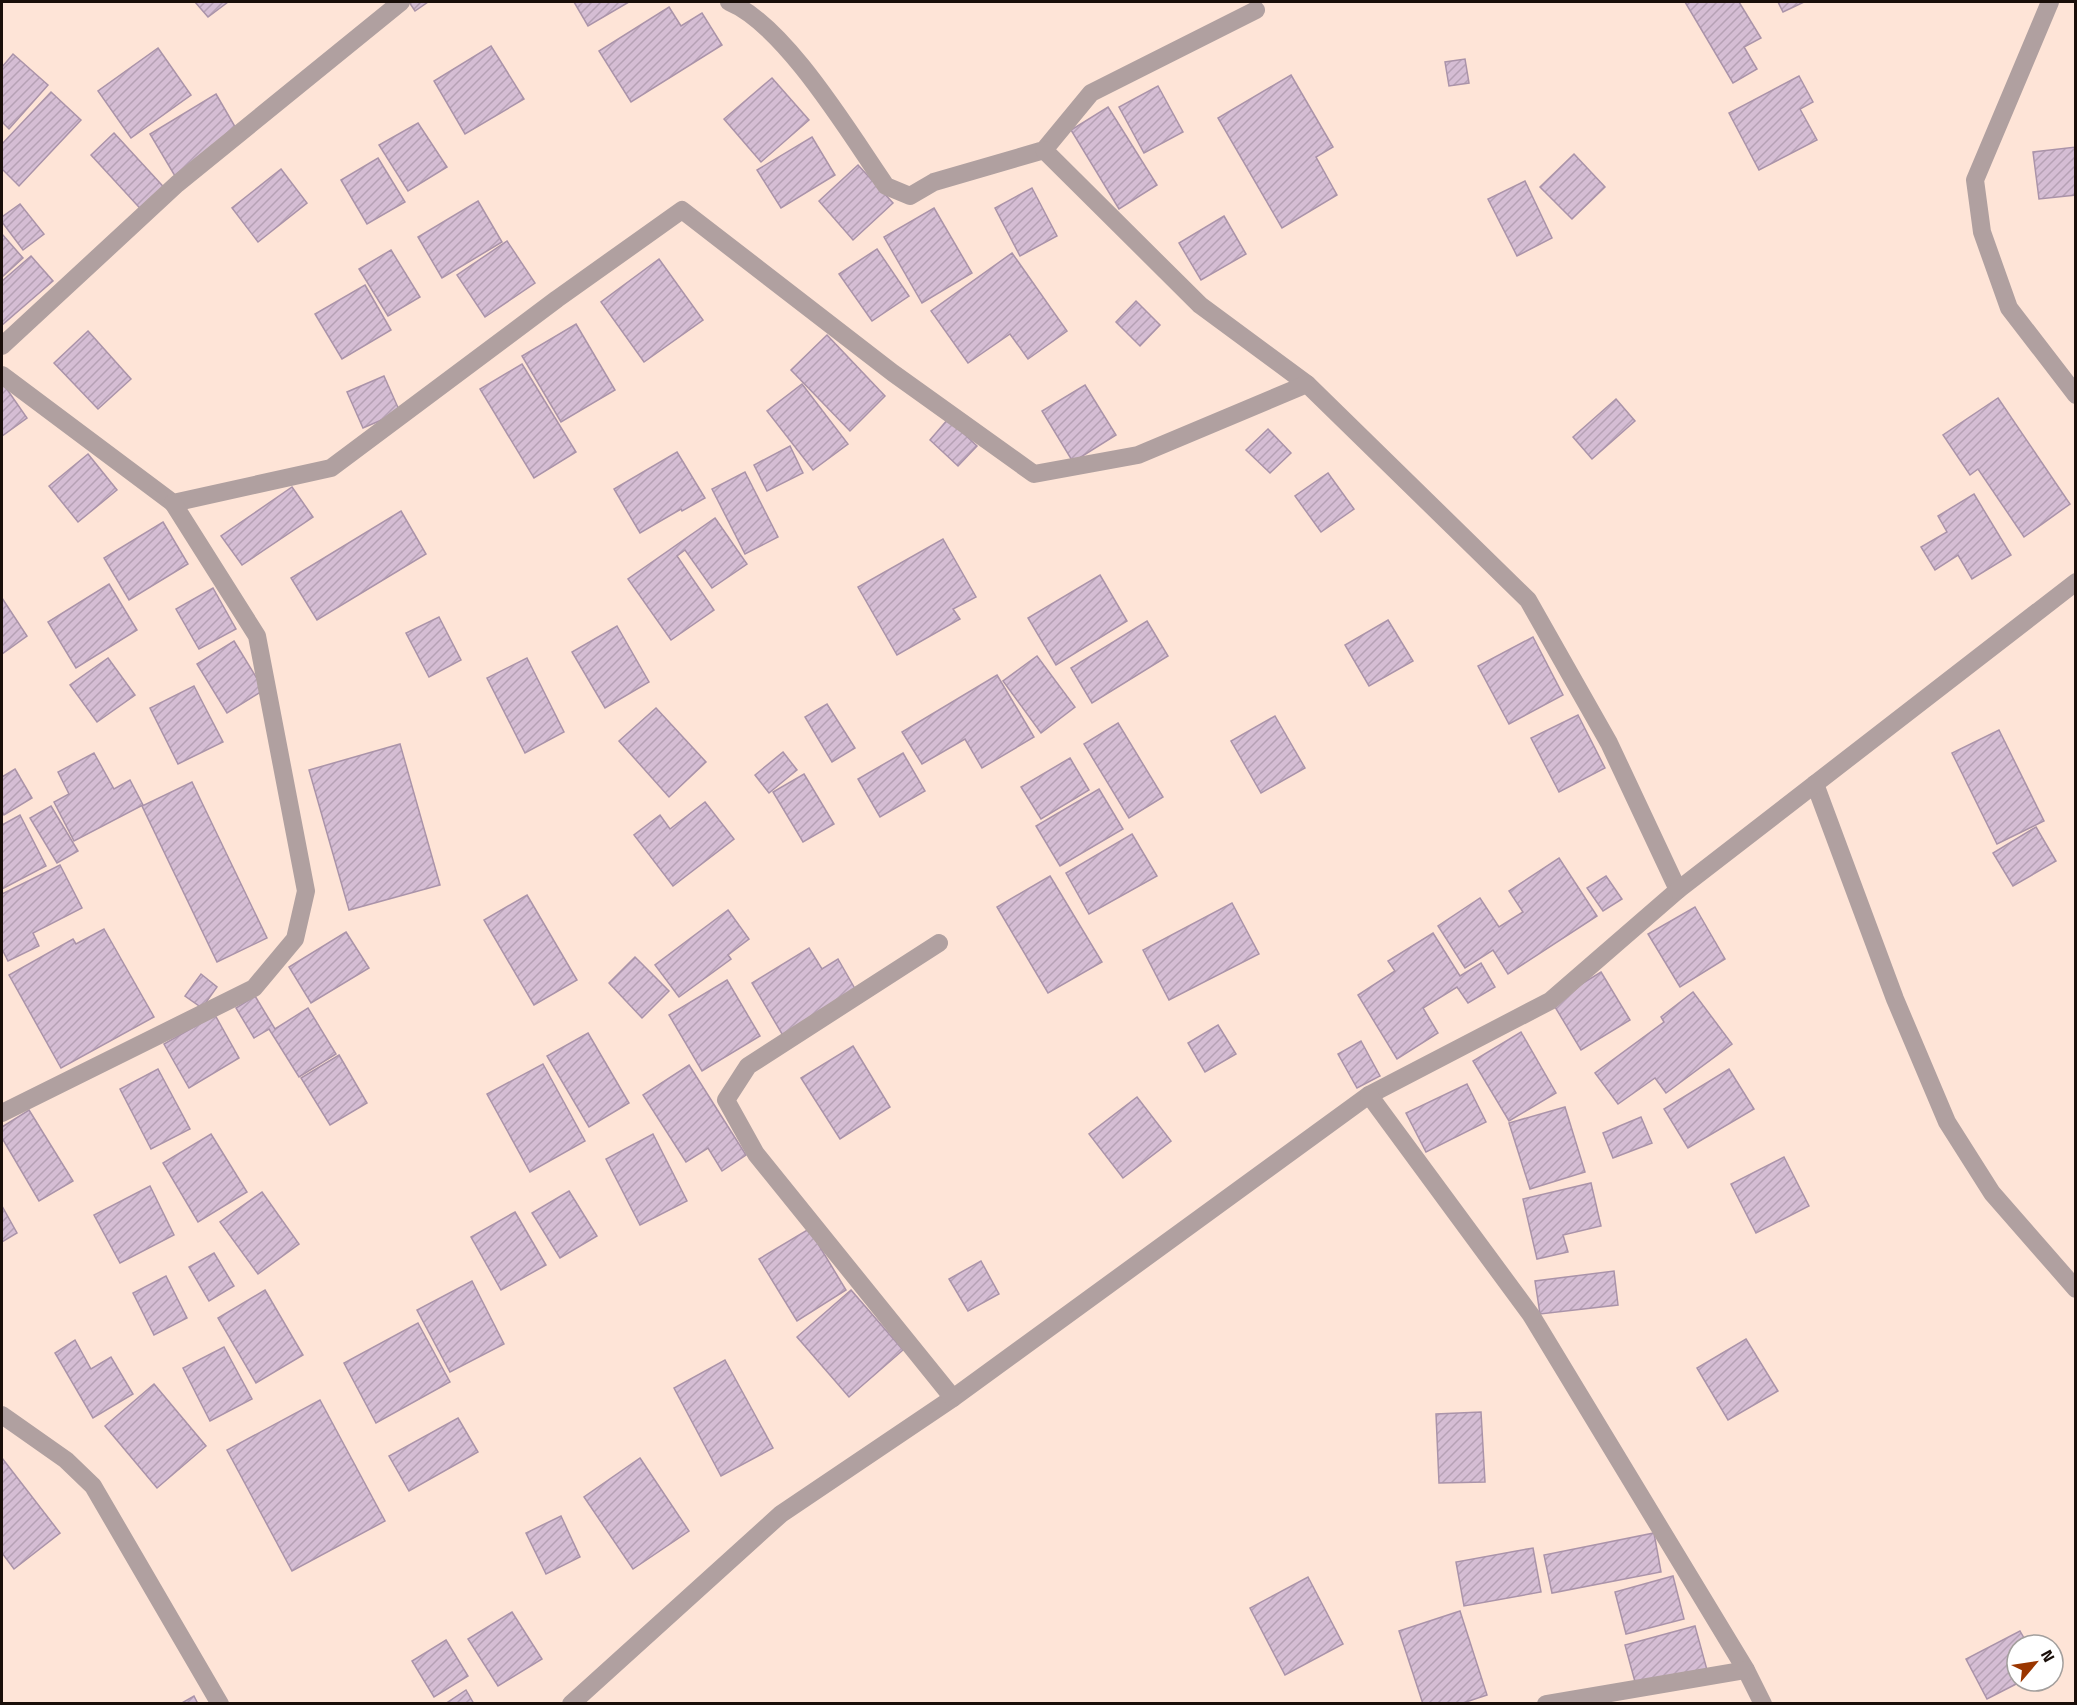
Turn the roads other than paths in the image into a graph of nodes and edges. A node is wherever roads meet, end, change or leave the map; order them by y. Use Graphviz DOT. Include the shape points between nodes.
graph roads {
  1 [pos="401,2"];
  2 [pos="729,2"];
  3 [pos="2050,2"];
  4 [pos="1256,10"];
  5 [pos="1044,150"];
  6 [pos="2,346"];
  7 [pos="2,375"];
  8 [pos="1307,384"];
  9 [pos="2076,395"];
  10 [pos="173,503"];
  11 [pos="2076,582"];
  12 [pos="1815,783"];
  13 [pos="1678,890"];
  14 [pos="939,943"];
  15 [pos="1369,1095"];
  16 [pos="2,1113"];
  17 [pos="2076,1289"];
  18 [pos="952,1398"];
  19 [pos="2,1415"];
  20 [pos="1746,1670"];
  21 [pos="220,1704"];
  22 [pos="571,1704"];
  23 [pos="1546,1704"];
  24 [pos="1763,1704"];
  1 -- 6 [label="street" via="177,184"];
  2 -- 5 [label="street" via="748,9 789,50 886,186 910,196 934,182"];
  3 -- 9 [label="street" via="1975,180 1982,232 2009,308"];
  4 -- 5 [label="street" via="1091,93"];
  5 -- 8 [label="street" via="1200,305"];
  7 -- 10 [label="street"];
  8 -- 10 [label="street" via="1138,455 1034,474 893,373 682,210 331,468"];
  8 -- 13 [label="street" via="1528,600 1609,743"];
  10 -- 16 [label="street" via="257,636 306,891 296,939 254,988"];
  11 -- 12 [label="street"];
  12 -- 13 [label="street"];
  12 -- 17 [label="street" via="1895,999 1947,1122 1992,1192"];
  13 -- 15 [label="street" via="1550,1001"];
  14 -- 18 [label="street" via="748,1066 726,1100 756,1154"];
  15 -- 18 [label="street"];
  15 -- 20 [label="street" via="1531,1315"];
  18 -- 22 [label="street" via="781,1514"];
  19 -- 21 [label="street" via="66,1460 93,1486"];
  20 -- 23 [label="street"];
  20 -- 24 [label="street"];
}
